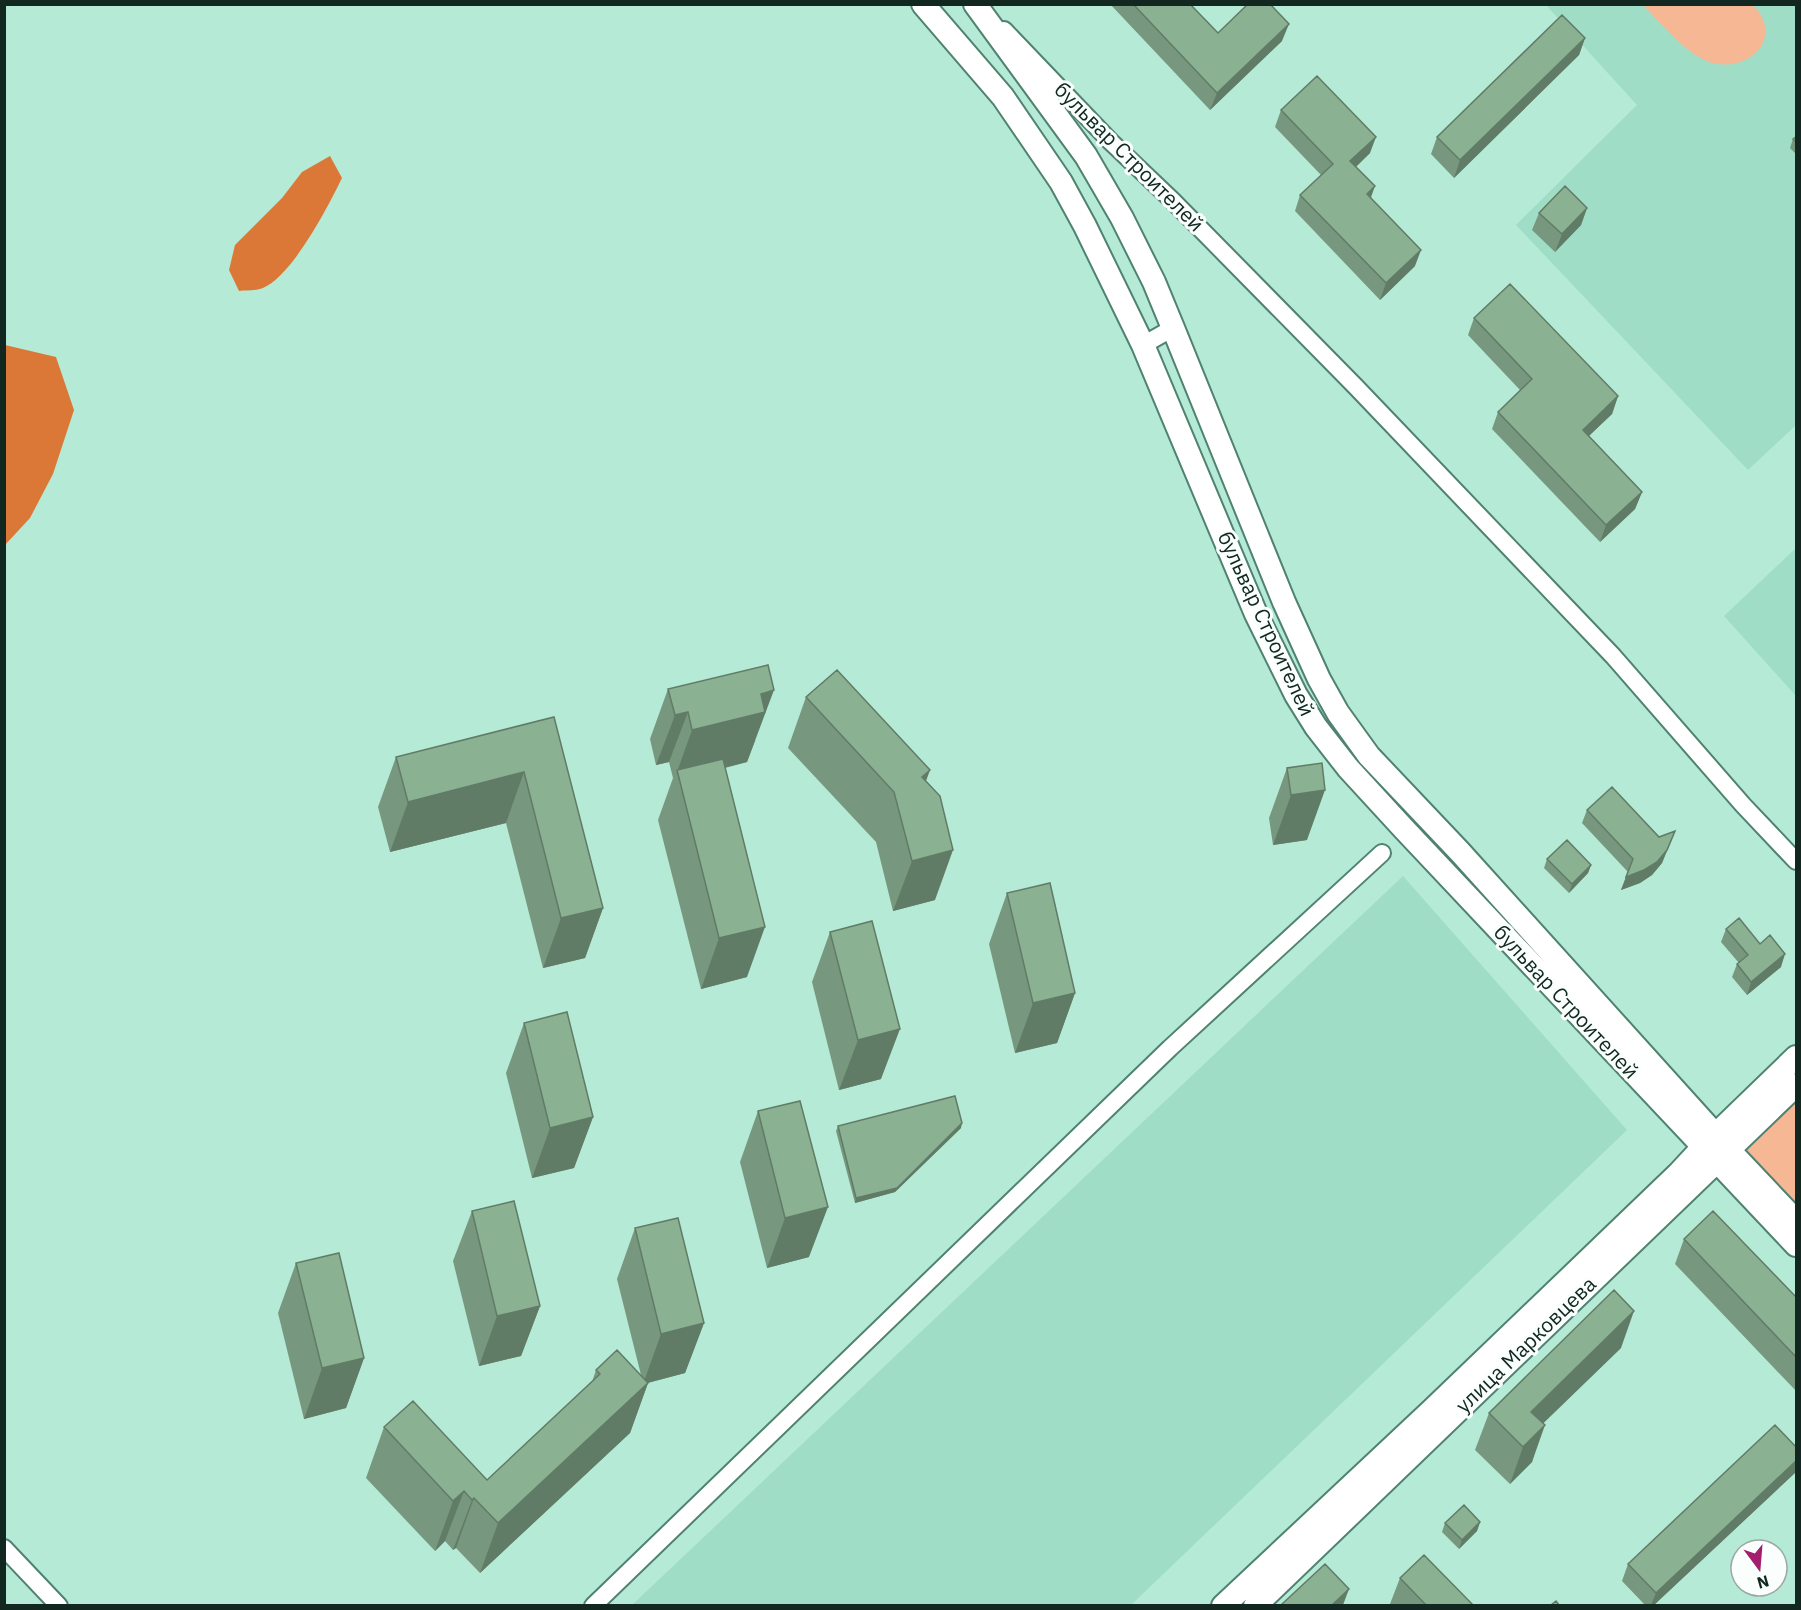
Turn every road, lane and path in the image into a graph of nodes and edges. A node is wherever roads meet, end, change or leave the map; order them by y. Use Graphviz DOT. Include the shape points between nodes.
graph roads {
  1 [pos="977,4"];
  2 [pos="934,8"];
  3 [pos="1111,142"];
  4 [pos="1086,156"];
  5 [pos="1173,328"];
  6 [pos="1143,345"];
  7 [pos="1382,853"];
  8 [pos="1797,861"];
  9 [pos="1797,1057"];
  10 [pos="1797,1084"];
  11 [pos="1716,1149"];
  12 [pos="1797,1221"];
  13 [pos="1797,1245"];
  14 [pos="4,1548"];
  15 [pos="59,1605"];
  16 [pos="593,1605"];
  17 [pos="1223,1605"];
  18 [pos="1254,1605"];
  1 -- 3 [label="street, бульвар Строителей"];
  1 -- 4 [label="main road, бульвар Строителей"];
  2 -- 6 [label="main road, бульвар Строителей" via="1003,97 1055,173"];
  3 -- 4 [label="street"];
  3 -- 8 [label="street, бульвар Строителей" via="1356,387 1613,656"];
  4 -- 5 [label="main road, бульвар Строителей" via="1122,218"];
  5 -- 6 [label="street"];
  5 -- 11 [label="main road, бульвар Строителей" via="1284,602 1338,713 1369,756 1460,852"];
  6 -- 11 [label="main road, бульвар Строителей" via="1256,614 1316,727 1404,830"];
  7 -- 16 [label="street" via="1161,1056"];
  9 -- 11 [label="main road, улица Марковцева"];
  10 -- 11 [label="main road, улица Марковцева"];
  11 -- 12 [label="main road, бульвар Строителей"];
  11 -- 13 [label="main road, бульвар Строителей"];
  11 -- 17 [label="main road, улица Марковцева" via="1678,1174"];
  11 -- 18 [label="main road, улица Марковцева"];
  14 -- 15 [label="street"];
}
